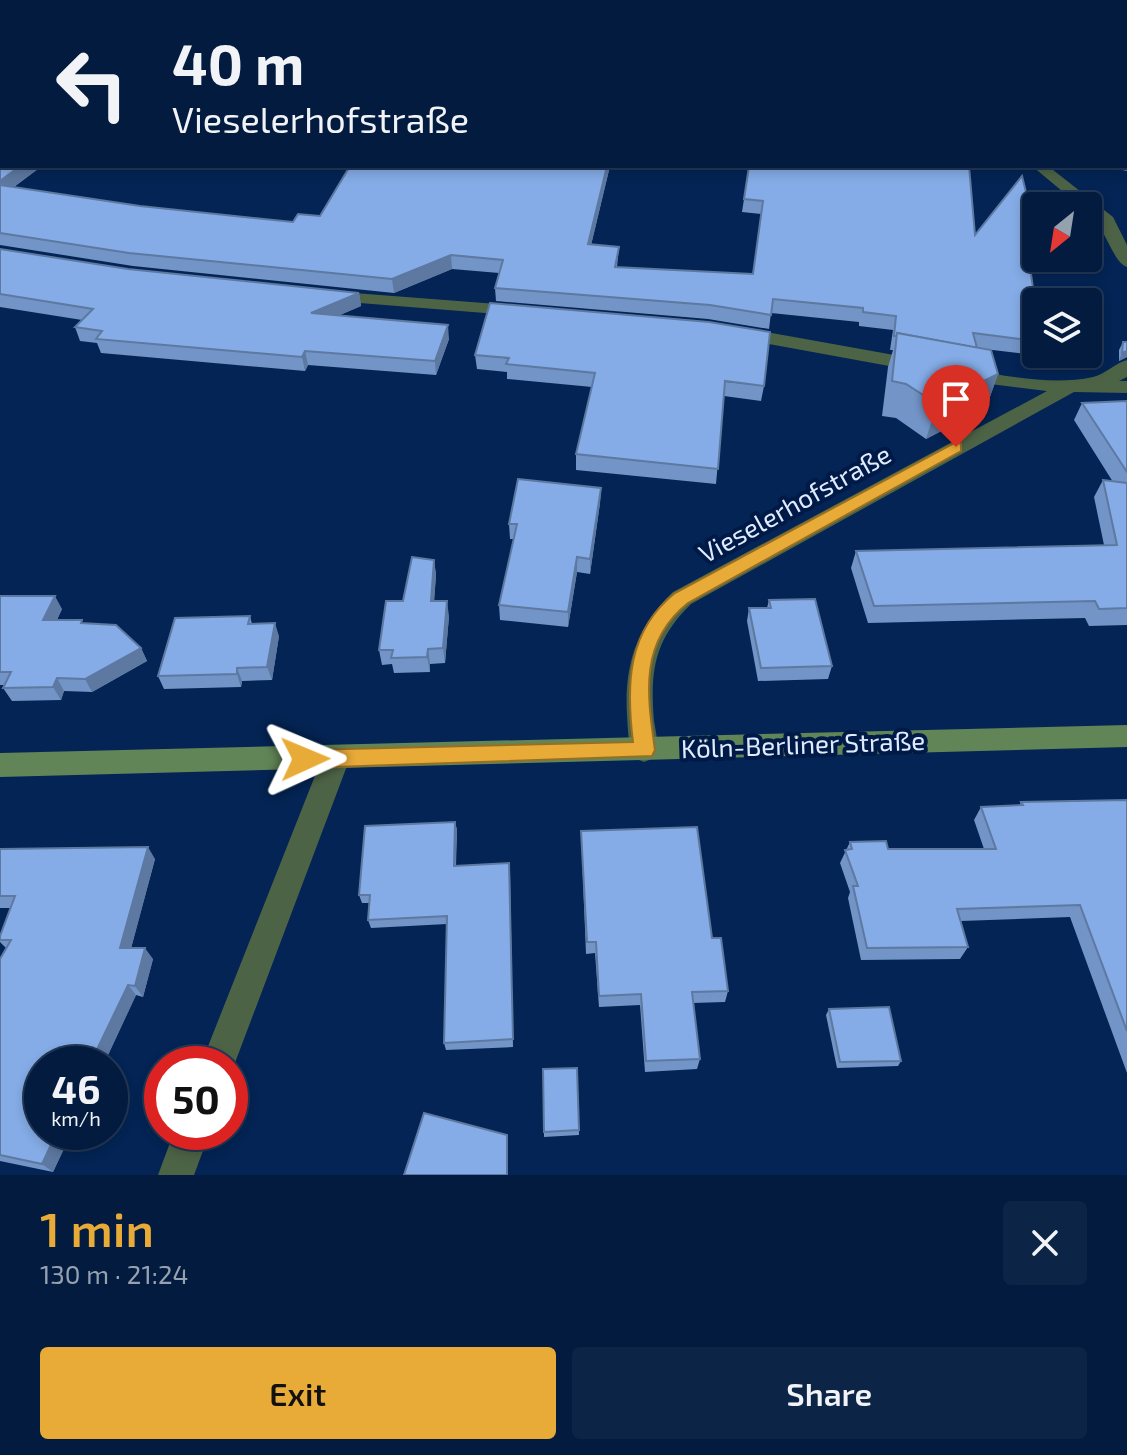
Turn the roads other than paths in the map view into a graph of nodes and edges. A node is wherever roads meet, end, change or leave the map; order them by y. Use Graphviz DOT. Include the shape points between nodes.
graph roads {
  1 [pos="1042,168"];
  2 [pos="1107,220"];
  3 [pos="1127,220"];
  4 [pos="1127,262"];
  5 [pos="309,294"];
  6 [pos="542,312"];
  7 [pos="722,330"];
  8 [pos="1127,366"];
  9 [pos="1068,387"];
  10 [pos="1127,387"];
  11 [pos="1127,736"];
  12 [pos="644,750"];
  13 [pos="336,758"];
  14 [pos="0,765"];
  15 [pos="225,1046"];
  16 [pos="185,1150"];
  17 [pos="176,1175"];
  1 -- 2 [label="street"];
  2 -- 3 [label="street"];
  2 -- 4 [label="street"];
  5 -- 6 [label="street"];
  7 -- 9 [label="street" via="944,371"];
  8 -- 9 [label="street, Vieselerhofstraße" via="1102,381"];
  9 -- 10 [label="street"];
  9 -- 12 [label="street, Vieselerhofstraße" via="667,610 647,638 640,669"];
  11 -- 12 [label="main road, Köln-Berliner Straße"];
  12 -- 13 [label="main road, Köln-Berliner Straße"];
  13 -- 14 [label="main road, Köln-Berliner Straße"];
  13 -- 15 [label="street"];
  16 -- 17 [label="street"];
}
